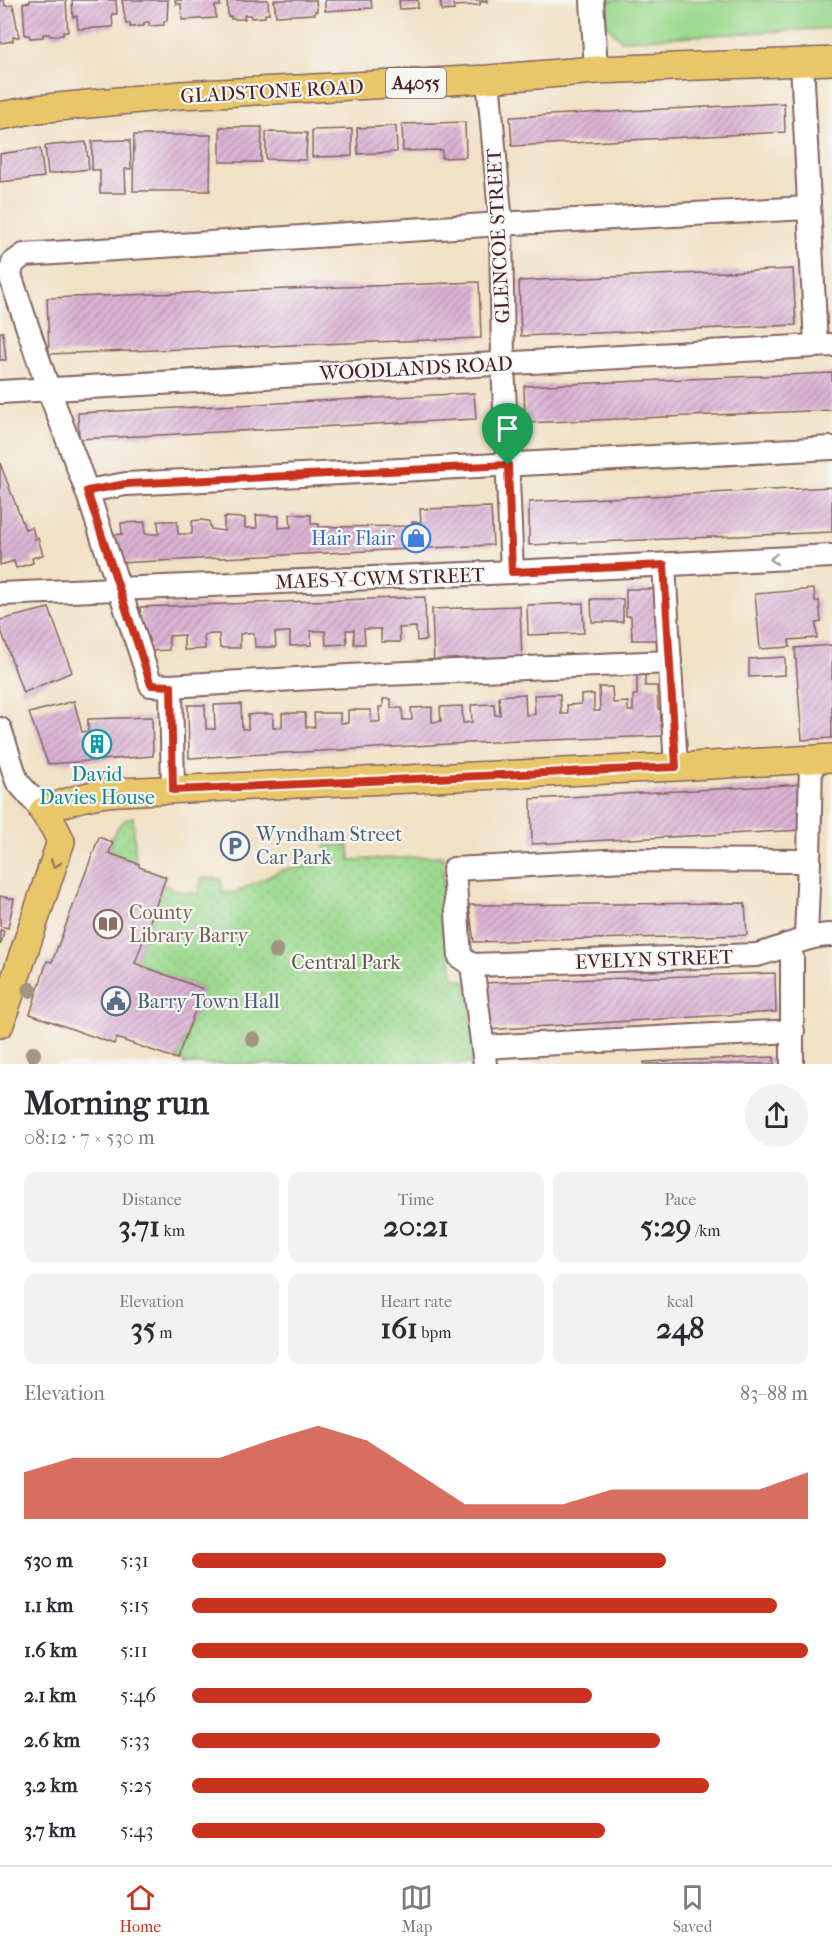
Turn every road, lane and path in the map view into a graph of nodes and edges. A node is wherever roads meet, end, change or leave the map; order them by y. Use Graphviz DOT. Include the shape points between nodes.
graph roads {
  1 [pos="592,0"];
  2 [pos="832,61"];
  3 [pos="802,62"];
  4 [pos="597,70"];
  5 [pos="488,79"];
  6 [pos="0,116"];
  7 [pos="809,208"];
  8 [pos="501,224"];
  9 [pos="824,345"];
  10 [pos="504,363"];
  11 [pos="48,388"];
  12 [pos="0,393"];
  13 [pos="832,448"];
  14 [pos="508,465"];
  15 [pos="87,491"];
  16 [pos="832,556"];
  17 [pos="664,565"];
  18 [pos="512,572"];
  19 [pos="119,589"];
  20 [pos="0,594"];
  21 [pos="670,662"];
  22 [pos="171,686"];
  23 [pos="0,729"];
  24 [pos="821,758"];
  25 [pos="676,767"];
  26 [pos="173,790"];
  27 [pos="43,812"];
  28 [pos="809,861"];
  29 [pos="832,935"];
  30 [pos="797,941"];
  31 [pos="472,965"];
  32 [pos="0,1024"];
  33 [pos="793,1031"];
  34 [pos="484,1055"];
  35 [pos="792,1064"];
  1 -- 4 [label="street"];
  2 -- 3 [label="main road, GLADSTONE ROAD / A4055"];
  3 -- 4 [label="main road, GLADSTONE ROAD / A4055"];
  3 -- 7 [label="street"];
  4 -- 5 [label="main road, GLADSTONE ROAD / A4055"];
  5 -- 6 [label="main road, GLADSTONE ROAD / A4055" via="181,95"];
  5 -- 8 [label="street, GLENCOE STREET"];
  7 -- 8 [label="street"];
  7 -- 9 [label="street"];
  8 -- 10 [label="street, GLENCOE STREET"];
  8 -- 11 [label="street" via="24,255 13,263 10,275"];
  9 -- 10 [label="street, WOODLANDS ROAD"];
  10 -- 11 [label="street, WOODLANDS ROAD"];
  10 -- 14 [label="street, GLENCOE STREET"];
  11 -- 12 [label="street, WOODLANDS ROAD"];
  11 -- 15 [label="street"];
  13 -- 14 [label="street"];
  14 -- 15 [label="street" via="126,484"];
  14 -- 18 [label="street, GLENCOE STREET"];
  15 -- 19 [label="street"];
  16 -- 17 [label="street, MAES-Y-CWM STREET, one-way"];
  17 -- 18 [label="street, MAES-Y-CWM STREET"];
  17 -- 21 [label="street"];
  18 -- 19 [label="street, MAES-Y-CWM STREET"];
  19 -- 20 [label="street, MAES-Y-CWM STREET"];
  19 -- 22 [label="street" via="151,685"];
  21 -- 22 [label="street"];
  21 -- 25 [label="street"];
  22 -- 26 [label="street"];
  23 -- 27 [label="street" via="17,781"];
  24 -- 25 [label="main road"];
  24 -- 28 [label="street"];
  25 -- 26 [label="main road"];
  26 -- 27 [label="main road" via="97,794 75,798"];
  27 -- 32 [label="main road, one-way" via="61,841"];
  28 -- 30 [label="street"];
  28 -- 31 [label="street" via="625,860 454,869 460,957"];
  29 -- 30 [label="street, EVELYN STREET"];
  30 -- 31 [label="street, EVELYN STREET" via="756,955"];
  30 -- 33 [label="street" via="792,957"];
  31 -- 34 [label="street"];
  33 -- 34 [label="street"];
  33 -- 35 [label="street"];
}
